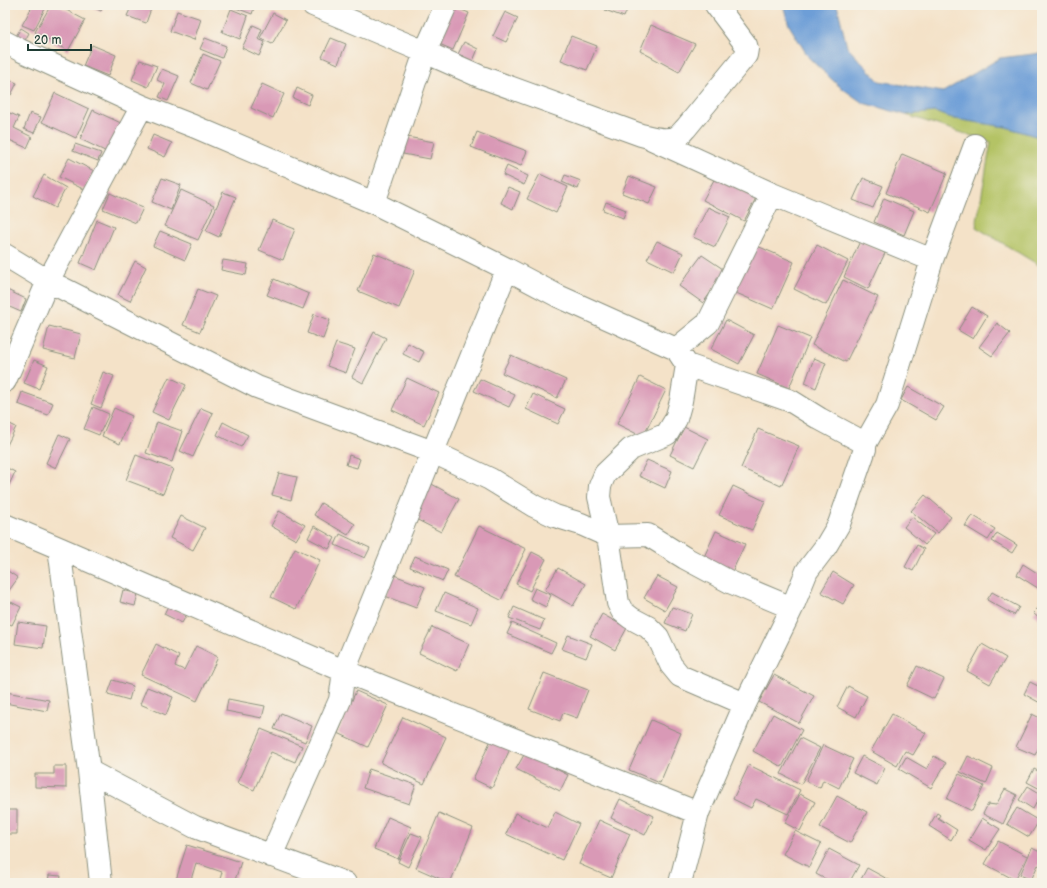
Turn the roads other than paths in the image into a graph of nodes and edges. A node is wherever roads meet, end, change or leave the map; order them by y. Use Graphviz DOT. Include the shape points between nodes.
graph roads {
  1 [pos="313,5"];
  2 [pos="446,5"];
  3 [pos="716,5"];
  4 [pos="5,42"];
  5 [pos="425,52"];
  6 [pos="142,106"];
  7 [pos="641,135"];
  8 [pos="975,145"];
  9 [pos="772,194"];
  10 [pos="374,203"];
  11 [pos="5,256"];
  12 [pos="932,260"];
  13 [pos="507,269"];
  14 [pos="48,281"];
  15 [pos="681,357"];
  16 [pos="5,381"];
  17 [pos="865,444"];
  18 [pos="433,452"];
  19 [pos="5,525"];
  20 [pos="608,536"];
  21 [pos="59,548"];
  22 [pos="792,608"];
  23 [pos="344,671"];
  24 [pos="745,704"];
  25 [pos="89,771"];
  26 [pos="698,813"];
  27 [pos="271,856"];
  28 [pos="684,881"];
  29 [pos="101,883"];
  30 [pos="345,883"];
  1 -- 5 [label="street"];
  2 -- 5 [label="street"];
  3 -- 7 [label="street" via="746,45 746,55 677,137 655,139"];
  4 -- 6 [label="street"];
  5 -- 7 [label="street" via="479,76"];
  5 -- 10 [label="street"];
  6 -- 10 [label="street"];
  6 -- 14 [label="street"];
  7 -- 9 [label="street"];
  8 -- 12 [label="street"];
  9 -- 12 [label="street"];
  9 -- 15 [label="street" via="708,323"];
  10 -- 13 [label="street"];
  11 -- 14 [label="street"];
  12 -- 17 [label="street" via="887,404"];
  13 -- 15 [label="street"];
  13 -- 18 [label="street"];
  14 -- 16 [label="street"];
  14 -- 18 [label="street" via="257,387"];
  15 -- 17 [label="street" via="790,401"];
  15 -- 20 [label="street" via="680,407 667,434 631,449 605,474 600,486 599,497"];
  17 -- 22 [label="street" via="839,524 807,571"];
  18 -- 20 [label="street" via="490,479 534,506"];
  18 -- 23 [label="street"];
  19 -- 21 [label="street"];
  20 -- 22 [label="street" via="648,535 730,582"];
  20 -- 24 [label="street" via="618,603 622,610 658,637 670,665 680,676"];
  21 -- 23 [label="street"];
  21 -- 25 [label="street"];
  22 -- 24 [label="street"];
  23 -- 26 [label="street"];
  23 -- 27 [label="street" via="340,700"];
  24 -- 26 [label="street"];
  25 -- 27 [label="street" via="195,827"];
  25 -- 29 [label="street"];
  26 -- 28 [label="street"];
  27 -- 30 [label="street"];
}
